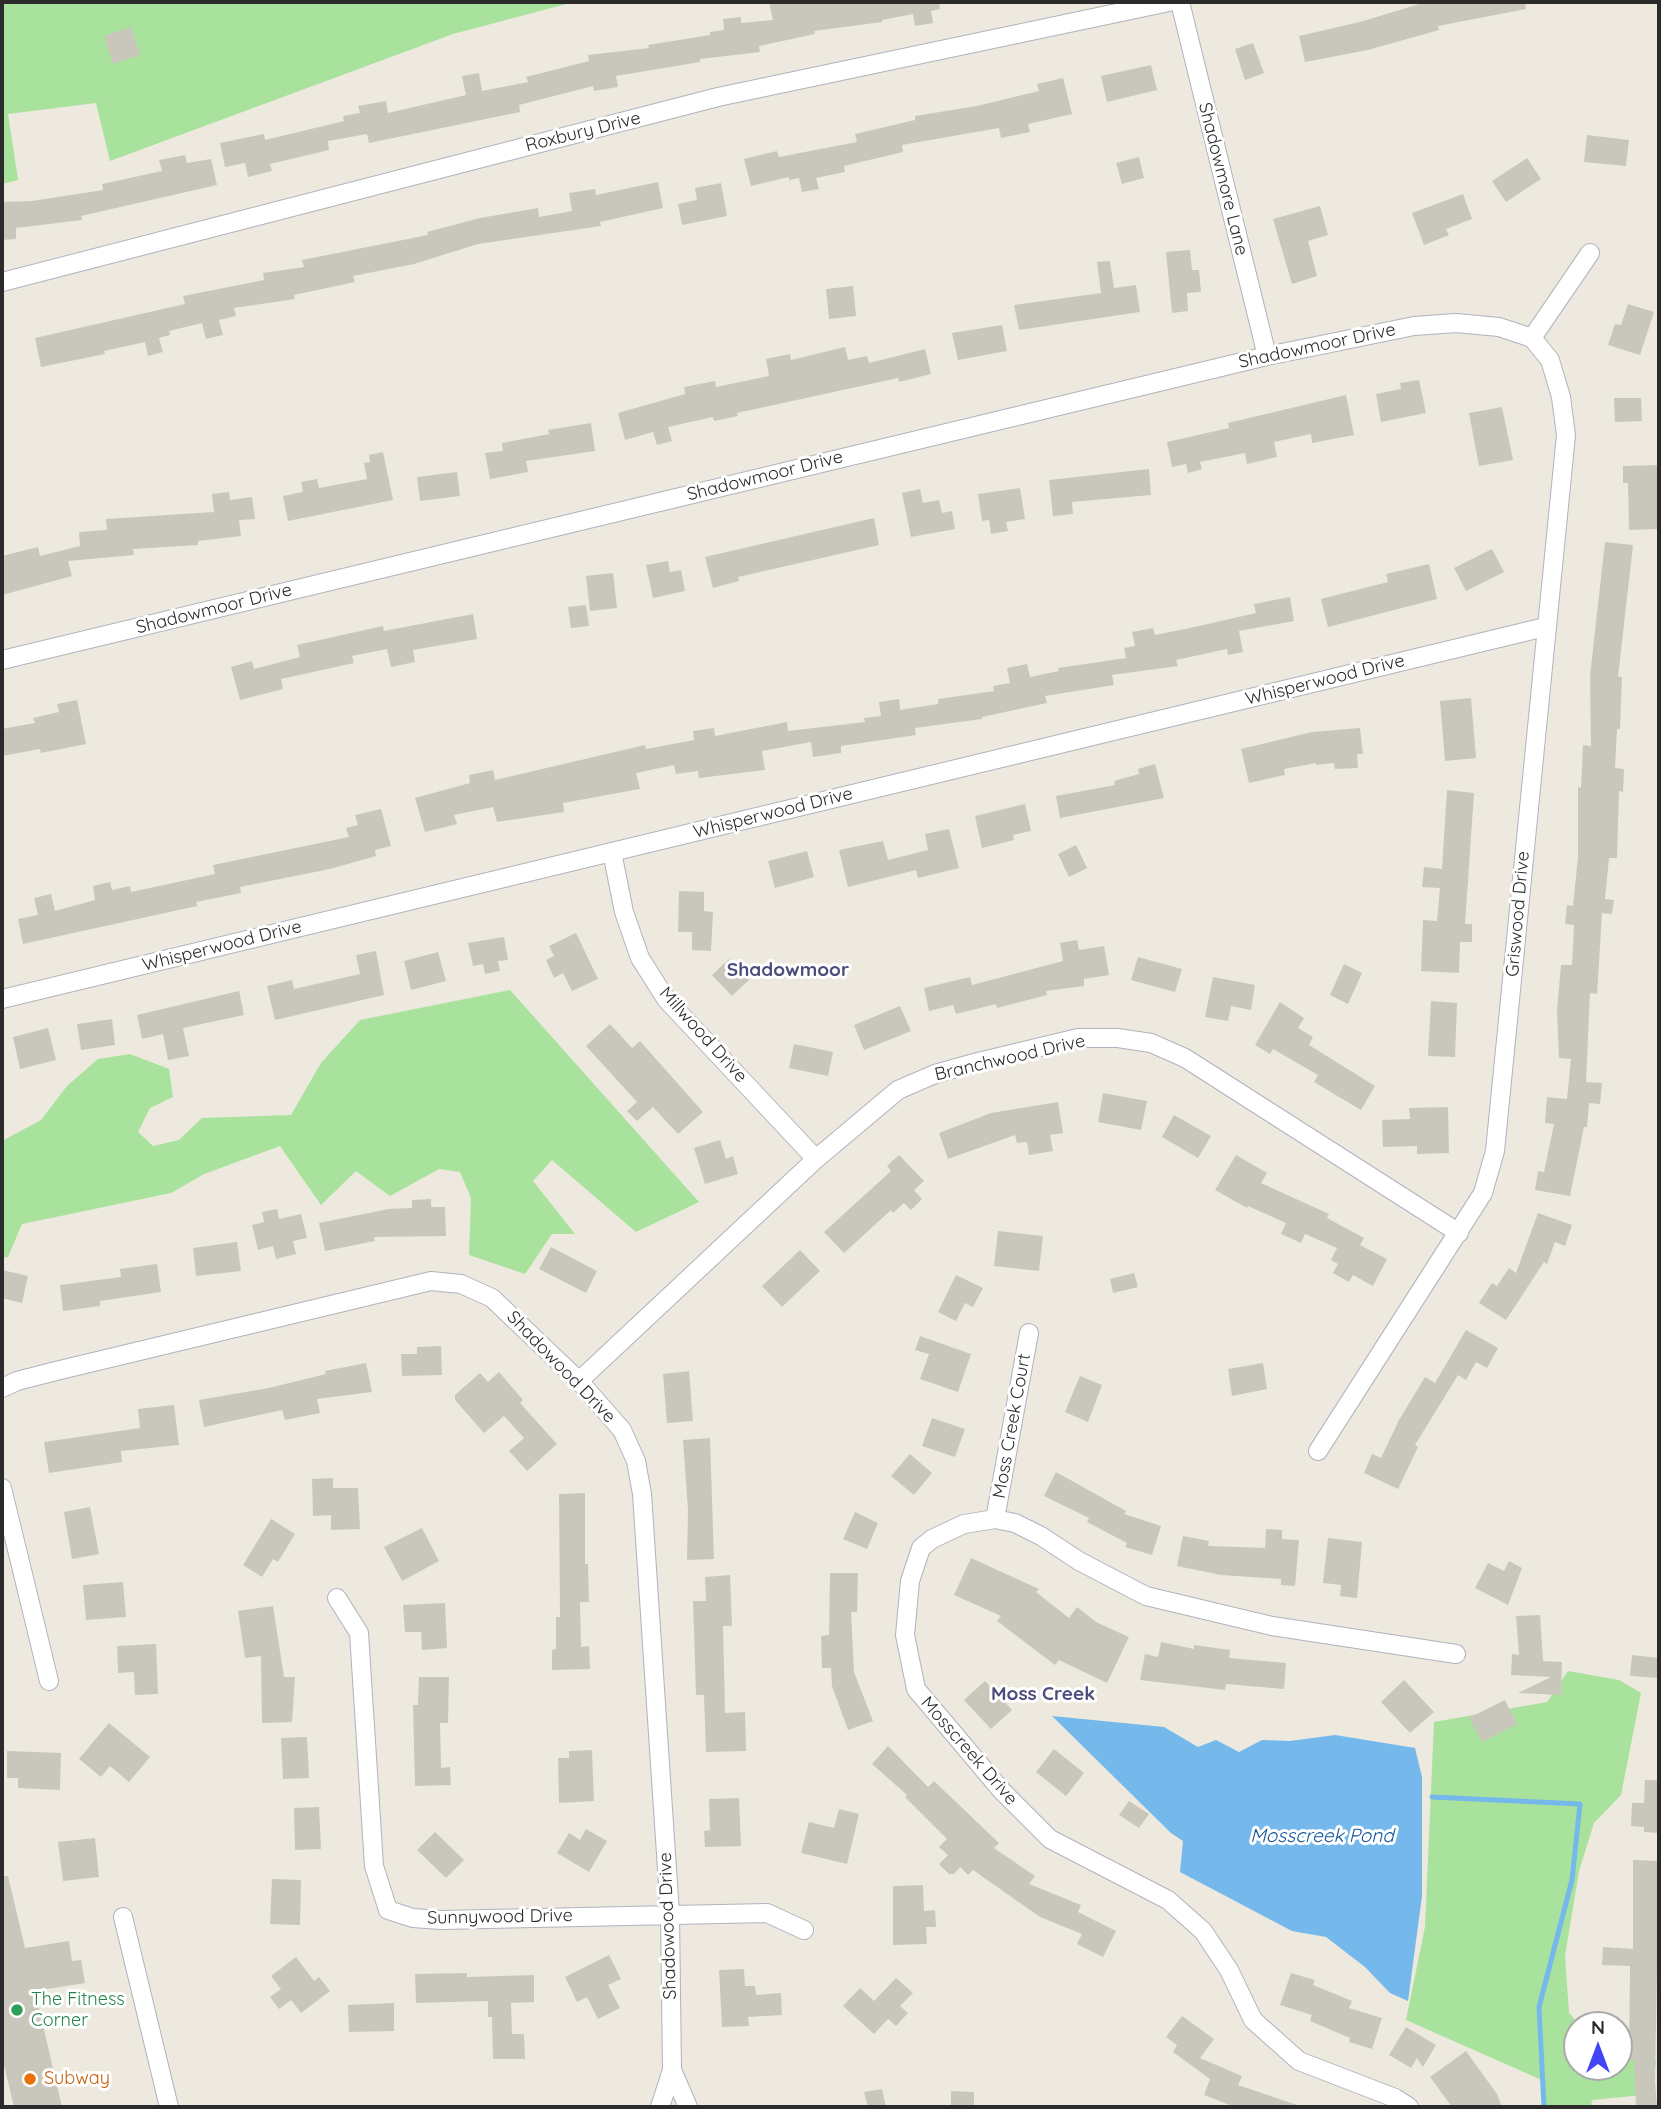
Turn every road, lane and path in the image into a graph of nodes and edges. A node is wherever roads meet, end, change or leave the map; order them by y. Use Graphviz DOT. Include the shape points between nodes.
graph roads {
  1 [pos="1169,2"];
  2 [pos="1180,2"];
  3 [pos="1590,253"];
  4 [pos="2,282"];
  5 [pos="1532,338"];
  6 [pos="1267,355"];
  7 [pos="1545,627"];
  8 [pos="2,660"];
  9 [pos="612,852"];
  10 [pos="2,999"];
  11 [pos="816,1159"];
  12 [pos="1459,1233"];
  13 [pos="1029,1333"];
  14 [pos="579,1381"];
  15 [pos="2,1388"];
  16 [pos="1318,1451"];
  17 [pos="2,1488"];
  18 [pos="995,1520"];
  19 [pos="337,1598"];
  20 [pos="1456,1654"];
  21 [pos="49,1681"];
  22 [pos="670,1914"];
  23 [pos="122,1917"];
  24 [pos="804,1930"];
  25 [pos="672,2070"];
  26 [pos="169,2107"];
  27 [pos="660,2107"];
  28 [pos="688,2107"];
  29 [pos="1409,2107"];
  1 -- 4 [label="street, Roxbury Drive" via="718,97"];
  2 -- 6 [label="street, Shadowmore Lane"];
  3 -- 5 [label="street"];
  5 -- 6 [label="street, Shadowmoor Drive" via="1499,327 1456,323 1414,326"];
  5 -- 7 [label="street, Griswood Drive" via="1550,360 1566,435"];
  6 -- 8 [label="street, Shadowmoor Drive"];
  7 -- 9 [label="street, Whisperwood Drive"];
  7 -- 12 [label="street, Griswood Drive" via="1495,1151 1483,1194"];
  9 -- 10 [label="street, Whisperwood Drive"];
  9 -- 11 [label="street, Millwood Drive" via="624,912 640,958 666,999"];
  11 -- 12 [label="street, Branchwood Drive" via="898,1090 935,1074 1078,1038 1118,1038 1151,1043 1185,1058"];
  11 -- 14 [label="street, Branchwood Drive"];
  12 -- 16 [label="street, Griswood Drive"];
  13 -- 18 [label="street, Moss Creek Court"];
  14 -- 15 [label="street, Shadowood Drive" via="492,1298 461,1284 430,1281"];
  14 -- 22 [label="street, Shadowood Drive" via="622,1430 636,1461 642,1494"];
  17 -- 21 [label="street"];
  18 -- 20 [label="street, Mosscreek Drive" via="1015,1523 1041,1536 1146,1596 1272,1626"];
  18 -- 29 [label="street, Mosscreek Drive" via="947,1530 921,1548 910,1581 905,1635 916,1689 1002,1791 1050,1839 1168,1900 1203,1931 1229,1970 1253,2020 1299,2061"];
  19 -- 22 [label="street, Sunnywood Drive" via="359,1633 374,1866 388,1910 441,1920"];
  22 -- 24 [label="street, Sunnywood Drive" via="767,1913"];
  22 -- 25 [label="street, Shadowood Drive"];
  23 -- 26 [label="street"];
  25 -- 27 [label="street, Shadowood Drive"];
  25 -- 28 [label="street, Shadowood Drive"];
}
